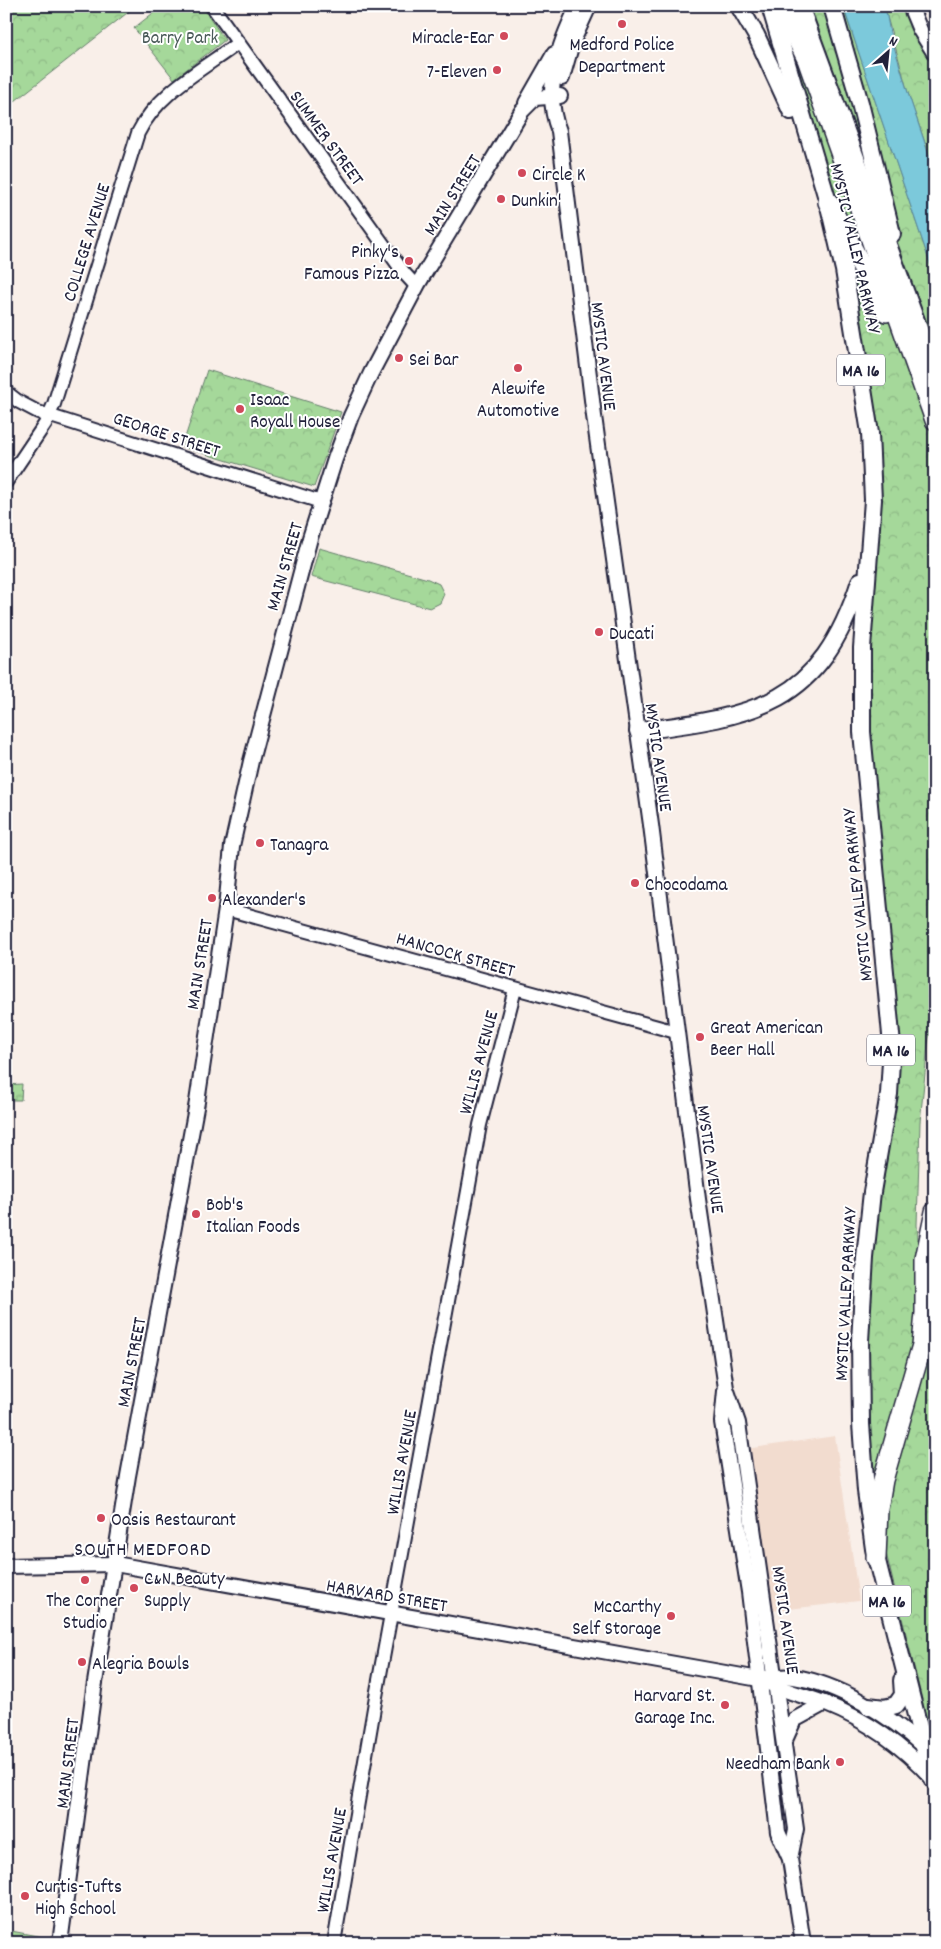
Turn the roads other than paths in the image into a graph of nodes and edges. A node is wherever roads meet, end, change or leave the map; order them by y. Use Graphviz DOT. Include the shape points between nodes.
graph roads {
  1 [pos="212,6"];
  2 [pos="578,6"];
  3 [pos="589,6"];
  4 [pos="740,6"];
  5 [pos="770,6"];
  6 [pos="781,6"];
  7 [pos="800,6"];
  8 [pos="832,6"];
  9 [pos="910,6"];
  10 [pos="238,43"];
  11 [pos="560,45"];
  12 [pos="935,54"];
  13 [pos="557,100"];
  14 [pos="522,111"];
  15 [pos="507,140"];
  16 [pos="812,151"];
  17 [pos="828,202"];
  18 [pos="417,287"];
  19 [pos="904,290"];
  20 [pos="926,372"];
  21 [pos="6,392"];
  22 [pos="49,415"];
  23 [pos="934,419"];
  24 [pos="6,482"];
  25 [pos="321,502"];
  26 [pos="870,540"];
  27 [pos="638,731"];
  28 [pos="226,909"];
  29 [pos="515,989"];
  30 [pos="676,1032"];
  31 [pos="935,1212"];
  32 [pos="726,1388"];
  33 [pos="876,1558"];
  34 [pos="115,1564"];
  35 [pos="6,1566"];
  36 [pos="393,1614"];
  37 [pos="898,1643"];
  38 [pos="759,1679"];
  39 [pos="777,1682"];
  40 [pos="825,1704"];
  41 [pos="868,1706"];
  42 [pos="785,1744"];
  43 [pos="929,1752"];
  44 [pos="933,1780"];
  45 [pos="790,1859"];
  46 [pos="60,1943"];
  47 [pos="334,1943"];
  48 [pos="803,1943"];
  1 -- 10 [label="street, SUMMER STREET"];
  2 -- 11 [label="main road"];
  3 -- 13 [label="main road" via="569,52"];
  4 -- 16 [label="main road"];
  5 -- 16 [label="main road, MYSTIC VALLEY PARKWAY / MA 16"];
  6 -- 20 [label="highway" via="807,59"];
  7 -- 19 [label="main road, MYSTIC VALLEY PARKWAY"];
  8 -- 19 [label="main road" via="884,193"];
  9 -- 12 [label="main road"];
  10 -- 18 [label="street, SUMMER STREET"];
  10 -- 22 [label="street, COLLEGE AVENUE" via="179,85 146,117 138,133"];
  11 -- 13 [label="main road" via="553,77"];
  11 -- 14 [label="main road"];
  13 -- 14 [label="main road, MAIN STREET" via="535,98"];
  13 -- 15 [label="main road" via="529,111"];
  13 -- 27 [label="main road, MYSTIC AVENUE" via="593,408"];
  14 -- 15 [label="main road, MAIN STREET"];
  15 -- 18 [label="main road, MAIN STREET"];
  16 -- 17 [label="main road, MYSTIC VALLEY PARKWAY / MA 16"];
  17 -- 20 [label="highway"];
  17 -- 26 [label="main road, MYSTIC VALLEY PARKWAY / MA 16" via="850,302 868,417 873,466"];
  18 -- 25 [label="main road, MAIN STREET" via="367,381"];
  19 -- 20 [label="main road, MYSTIC VALLEY PARKWAY"];
  20 -- 23 [label="highway"];
  21 -- 22 [label="street, GEORGE STREET" via="19,402"];
  22 -- 24 [label="street, COLLEGE AVENUE"];
  22 -- 25 [label="street, GEORGE STREET"];
  25 -- 28 [label="main road, MAIN STREET" via="251,760 232,846"];
  26 -- 27 [label="main road" via="863,573 845,624 828,653 798,683 773,700 742,714"];
  26 -- 33 [label="main road, MYSTIC VALLEY PARKWAY / MA 16" via="862,648 862,732 892,1045 888,1094 870,1208 861,1324 864,1473"];
  27 -- 30 [label="main road, MYSTIC AVENUE"];
  28 -- 29 [label="street, HANCOCK STREET"];
  28 -- 34 [label="main road, MAIN STREET" via="198,1102 128,1476"];
  29 -- 30 [label="street, HANCOCK STREET"];
  29 -- 36 [label="street, WILLIS AVENUE" via="480,1125"];
  30 -- 32 [label="main road, MYSTIC AVENUE"];
  31 -- 33 [label="highway" via="925,1259 922,1345 881,1488"];
  32 -- 38 [label="main road, MYSTIC AVENUE" via="722,1422"];
  32 -- 39 [label="main road, MYSTIC AVENUE" via="738,1423"];
  33 -- 37 [label="main road, MYSTIC VALLEY PARKWAY / MA 16"];
  34 -- 35 [label="main road, HARVARD STREET"];
  34 -- 36 [label="main road, HARVARD STREET"];
  34 -- 46 [label="main road, MAIN STREET" via="94,1689"];
  36 -- 38 [label="main road, HARVARD STREET"];
  36 -- 47 [label="street, WILLIS AVENUE"];
  37 -- 41 [label="main road" via="904,1688 901,1699 891,1708"];
  37 -- 43 [label="main road, MYSTIC VALLEY PARKWAY / MA 16"];
  38 -- 39 [label="main road, HARVARD STREET"];
  38 -- 45 [label="main road, MYSTIC AVENUE" via="778,1832"];
  39 -- 40 [label="main road"];
  39 -- 41 [label="main road, HARVARD STREET" via="792,1676"];
  39 -- 42 [label="main road, MYSTIC AVENUE"];
  40 -- 42 [label="main road" via="794,1720"];
  40 -- 44 [label="main road" via="882,1734"];
  41 -- 43 [label="main road, HARVARD STREET" via="903,1729"];
  42 -- 45 [label="main road, MYSTIC AVENUE" via="796,1829"];
  43 -- 44 [label="highway, MYSTIC VALLEY PARKWAY / MA 16"];
  45 -- 48 [label="main road, MYSTIC AVENUE"];
}
